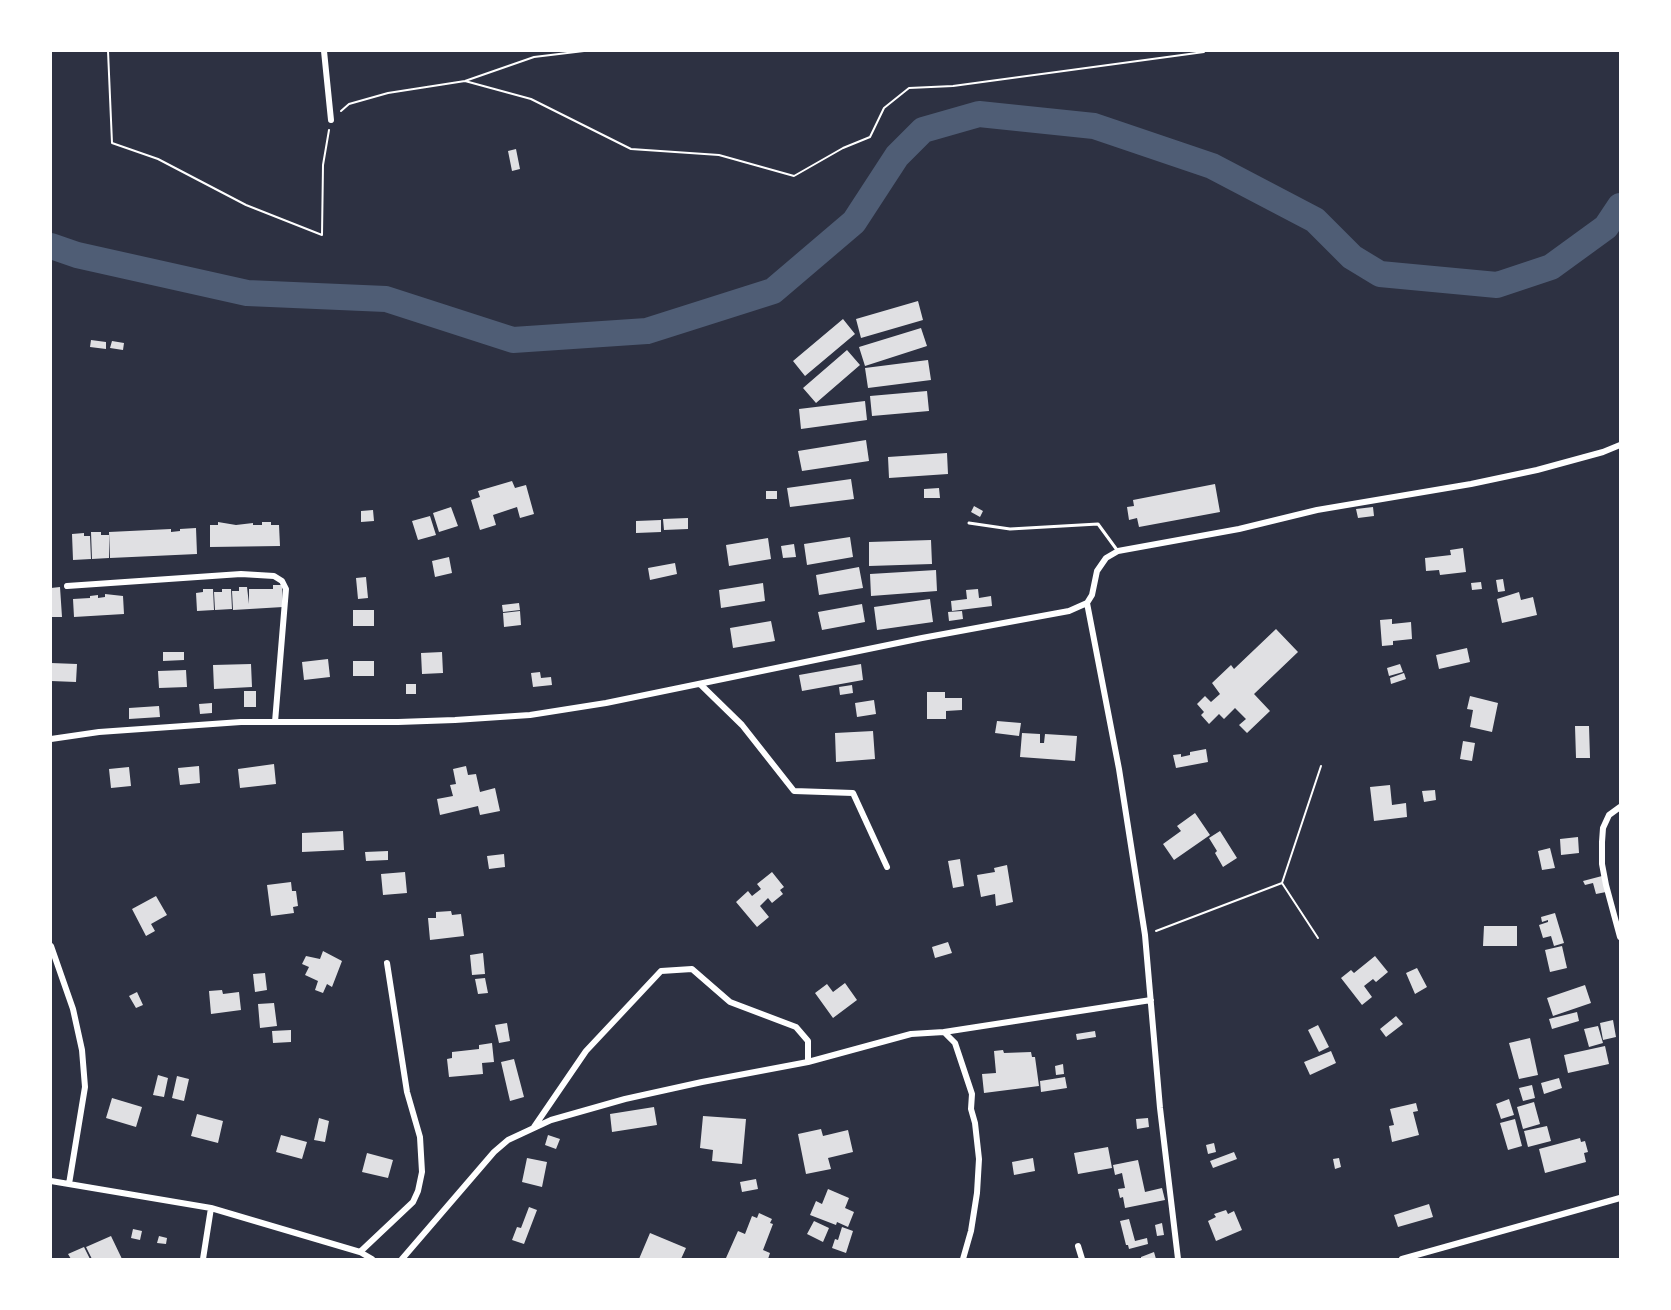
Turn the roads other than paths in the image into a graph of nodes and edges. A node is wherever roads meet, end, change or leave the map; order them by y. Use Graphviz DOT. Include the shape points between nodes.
graph roads {
  1 [pos="324,51"];
  2 [pos="331,120"];
  3 [pos="1620,445"];
  4 [pos="969,523"];
  5 [pos="1118,551"];
  6 [pos="68,586"];
  7 [pos="1087,603"];
  8 [pos="700,684"];
  9 [pos="274,722"];
  10 [pos="51,739"];
  11 [pos="1620,807"];
  12 [pos="887,867"];
  13 [pos="1620,937"];
  14 [pos="51,946"];
  15 [pos="387,963"];
  16 [pos="1151,1000"];
  17 [pos="944,1032"];
  18 [pos="808,1062"];
  19 [pos="532,1130"];
  20 [pos="51,1181"];
  21 [pos="69,1184"];
  22 [pos="1620,1198"];
  23 [pos="211,1209"];
  24 [pos="1078,1246"];
  25 [pos="360,1252"];
  26 [pos="203,1259"];
  27 [pos="372,1259"];
  28 [pos="402,1259"];
  29 [pos="963,1259"];
  30 [pos="1082,1259"];
  31 [pos="1178,1259"];
  32 [pos="1402,1259"];
  1 -- 2 [label="street"];
  3 -- 5 [label="street" via="1471,484 1317,510"];
  4 -- 5 [label="lane" via="1010,529 1098,524"];
  5 -- 7 [label="street" via="1096,571"];
  6 -- 9 [label="street" via="241,574 274,576 282,581 286,589"];
  7 -- 8 [label="street" via="1059,613"];
  7 -- 16 [label="street" via="1119,769"];
  8 -- 9 [label="street" via="530,715 398,722"];
  8 -- 12 [label="street" via="742,725 794,792 853,793"];
  9 -- 10 [label="street" via="99,732"];
  11 -- 13 [label="street" via="1603,828 1602,842 1602,864"];
  14 -- 21 [label="street" via="73,1009 85,1087"];
  15 -- 25 [label="street" via="407,1092 420,1137 422,1172 413,1202"];
  16 -- 17 [label="street"];
  16 -- 31 [label="street"];
  17 -- 18 [label="street" via="911,1034"];
  17 -- 29 [label="street" via="955,1043 972,1094 979,1159 971,1231"];
  18 -- 19 [label="street" via="625,1099 551,1120"];
  18 -- 19 [label="street" via="808,1041 796,1027 729,1002 692,969 661,971 586,1051"];
  19 -- 28 [label="street" via="508,1140 494,1152"];
  20 -- 21 [label="street"];
  21 -- 23 [label="street"];
  22 -- 32 [label="street"];
  23 -- 25 [label="street"];
  23 -- 26 [label="street"];
  24 -- 30 [label="street"];
  25 -- 27 [label="street"];
}
